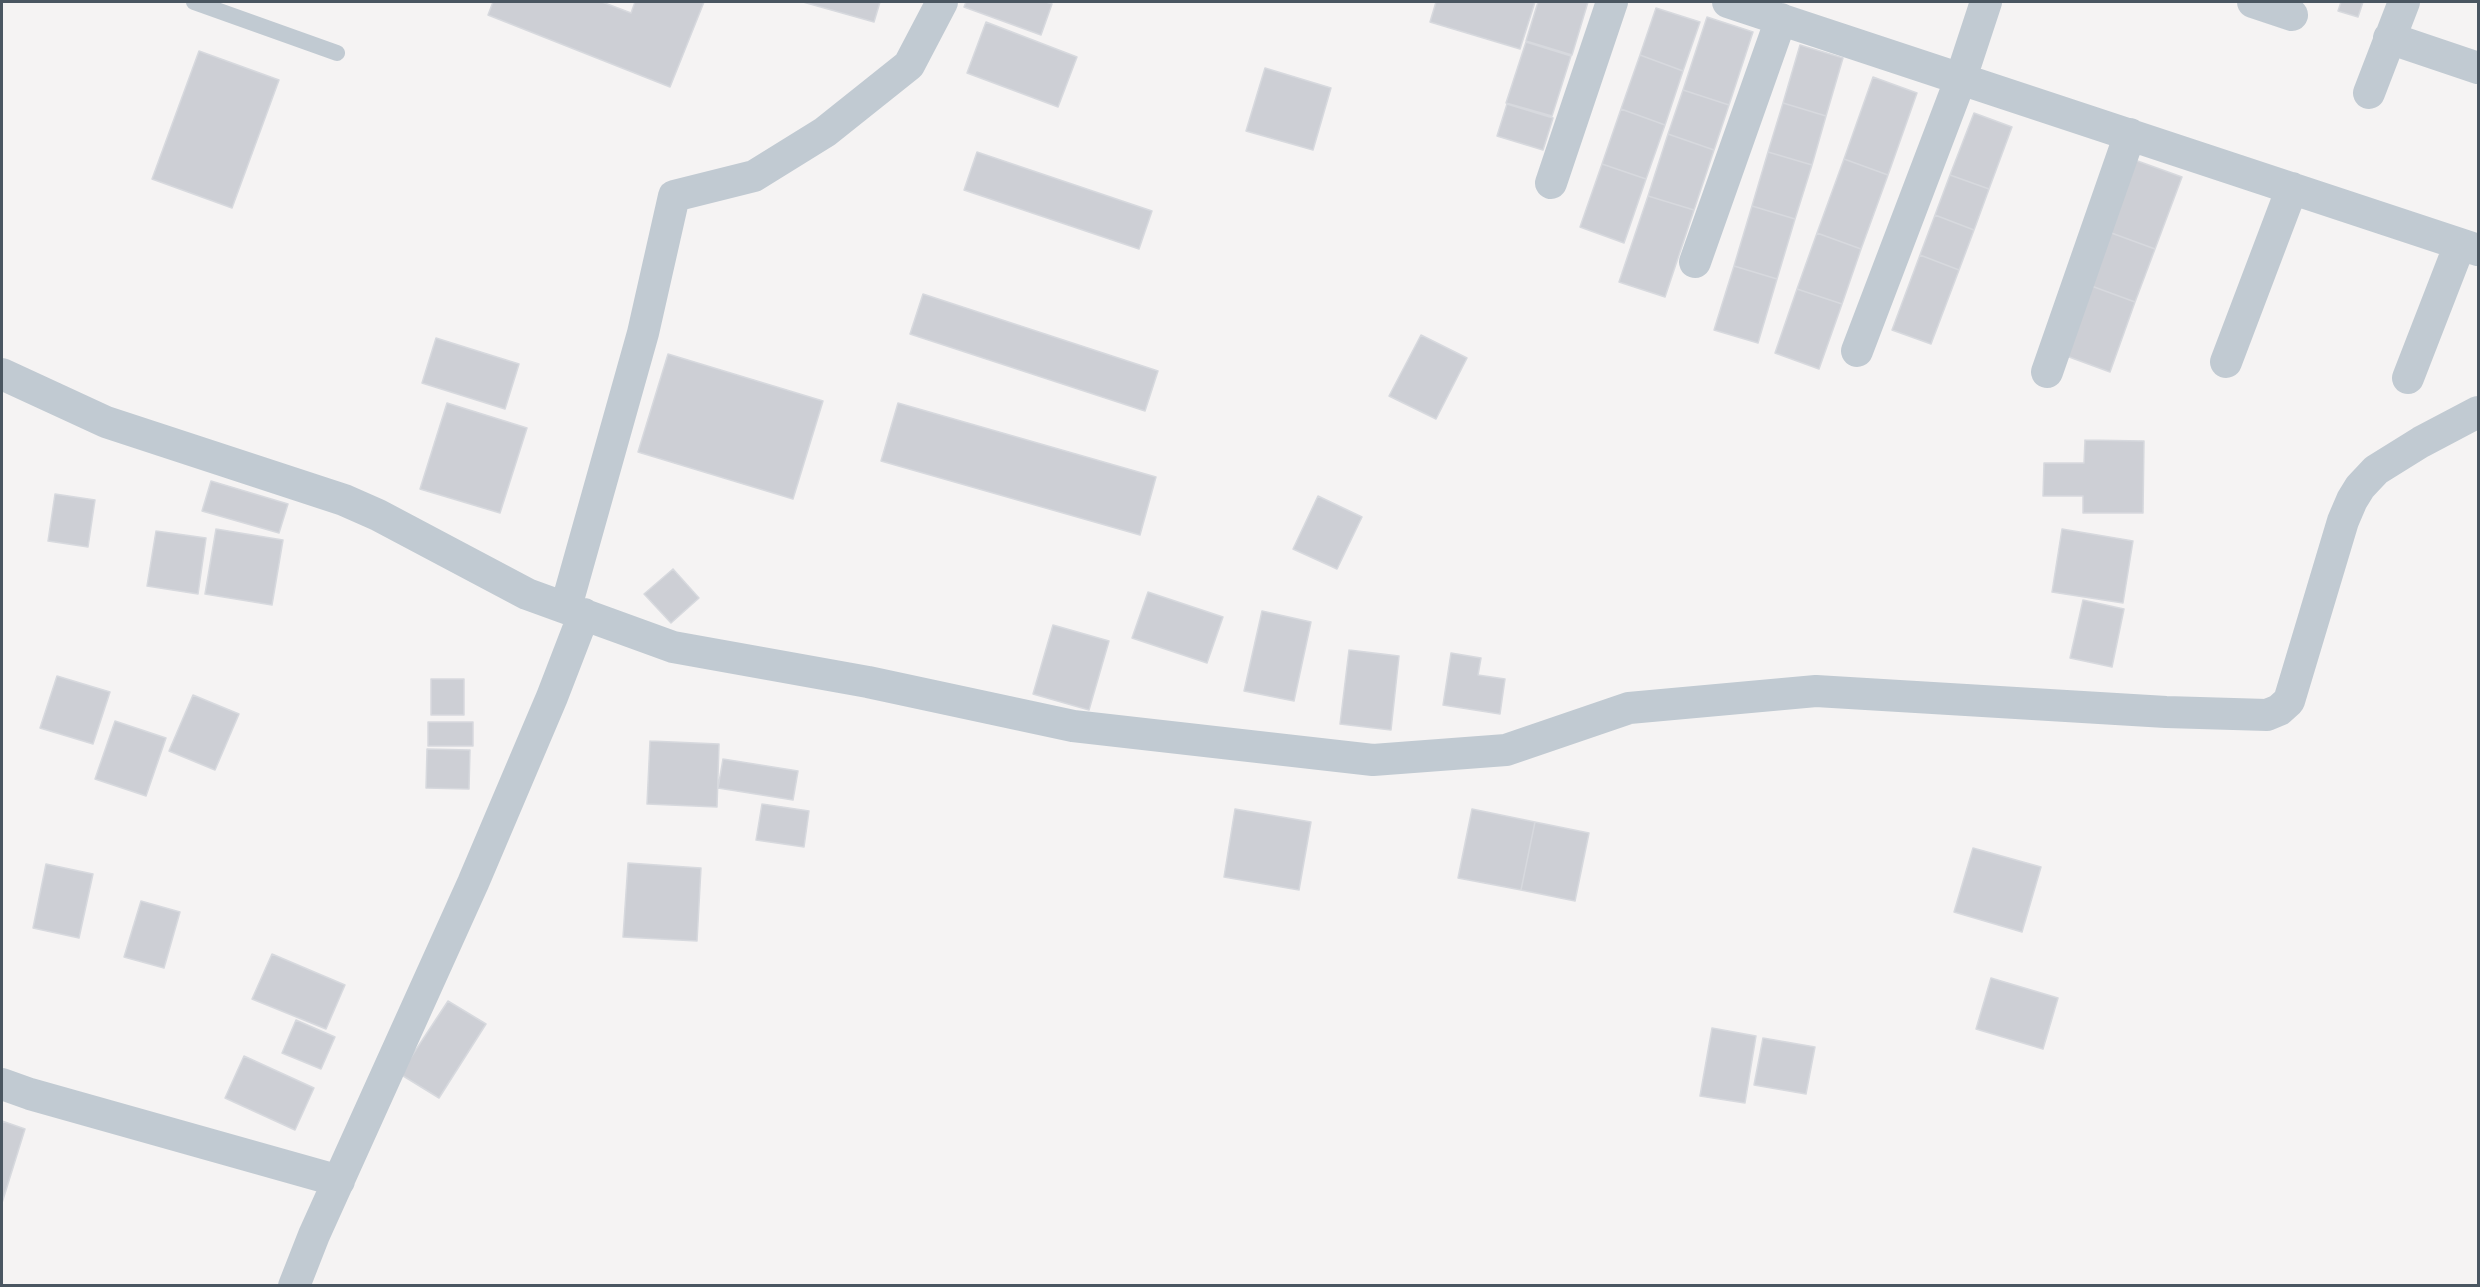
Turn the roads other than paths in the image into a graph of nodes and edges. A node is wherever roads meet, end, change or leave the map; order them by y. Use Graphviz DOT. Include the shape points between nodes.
graph roads {
  1 [pos="194,2"];
  2 [pos="942,2"];
  3 [pos="1612,2"];
  4 [pos="1728,2"];
  5 [pos="1986,2"];
  6 [pos="2253,2"];
  7 [pos="2404,2"];
  8 [pos="2292,15"];
  9 [pos="1781,19"];
  10 [pos="2389,38"];
  11 [pos="337,53"];
  12 [pos="2478,68"];
  13 [pos="1961,78"];
  14 [pos="2369,93"];
  15 [pos="2130,134"];
  16 [pos="1551,183"];
  17 [pos="2292,188"];
  18 [pos="2469,247"];
  19 [pos="1695,262"];
  20 [pos="1857,351"];
  21 [pos="2226,362"];
  22 [pos="2047,372"];
  23 [pos="2,374"];
  24 [pos="2408,378"];
  25 [pos="2478,412"];
  26 [pos="575,610"];
  27 [pos="2,1084"];
  28 [pos="339,1181"];
  29 [pos="294,1286"];
  1 -- 11 [label="lane"];
  2 -- 26 [label="street" via="909,65 825,132 754,176 674,196"];
  3 -- 16 [label="street"];
  4 -- 9 [label="street"];
  5 -- 13 [label="street"];
  6 -- 8 [label="street"];
  7 -- 10 [label="street"];
  9 -- 13 [label="street"];
  9 -- 19 [label="street"];
  10 -- 12 [label="street"];
  10 -- 14 [label="street"];
  13 -- 15 [label="street"];
  13 -- 20 [label="street"];
  15 -- 17 [label="street"];
  15 -- 22 [label="street"];
  17 -- 18 [label="street"];
  17 -- 21 [label="street"];
  18 -- 24 [label="street"];
  23 -- 26 [label="street" via="106,422 344,500 527,594"];
  25 -- 26 [label="street" via="2376,470 2360,487 2343,521 2289,701 2267,715 1816,691 1629,708 1506,750 1372,760 1072,726 868,682 674,647"];
  26 -- 28 [label="street" via="552,697"];
  27 -- 28 [label="street"];
  28 -- 29 [label="street"];
}
